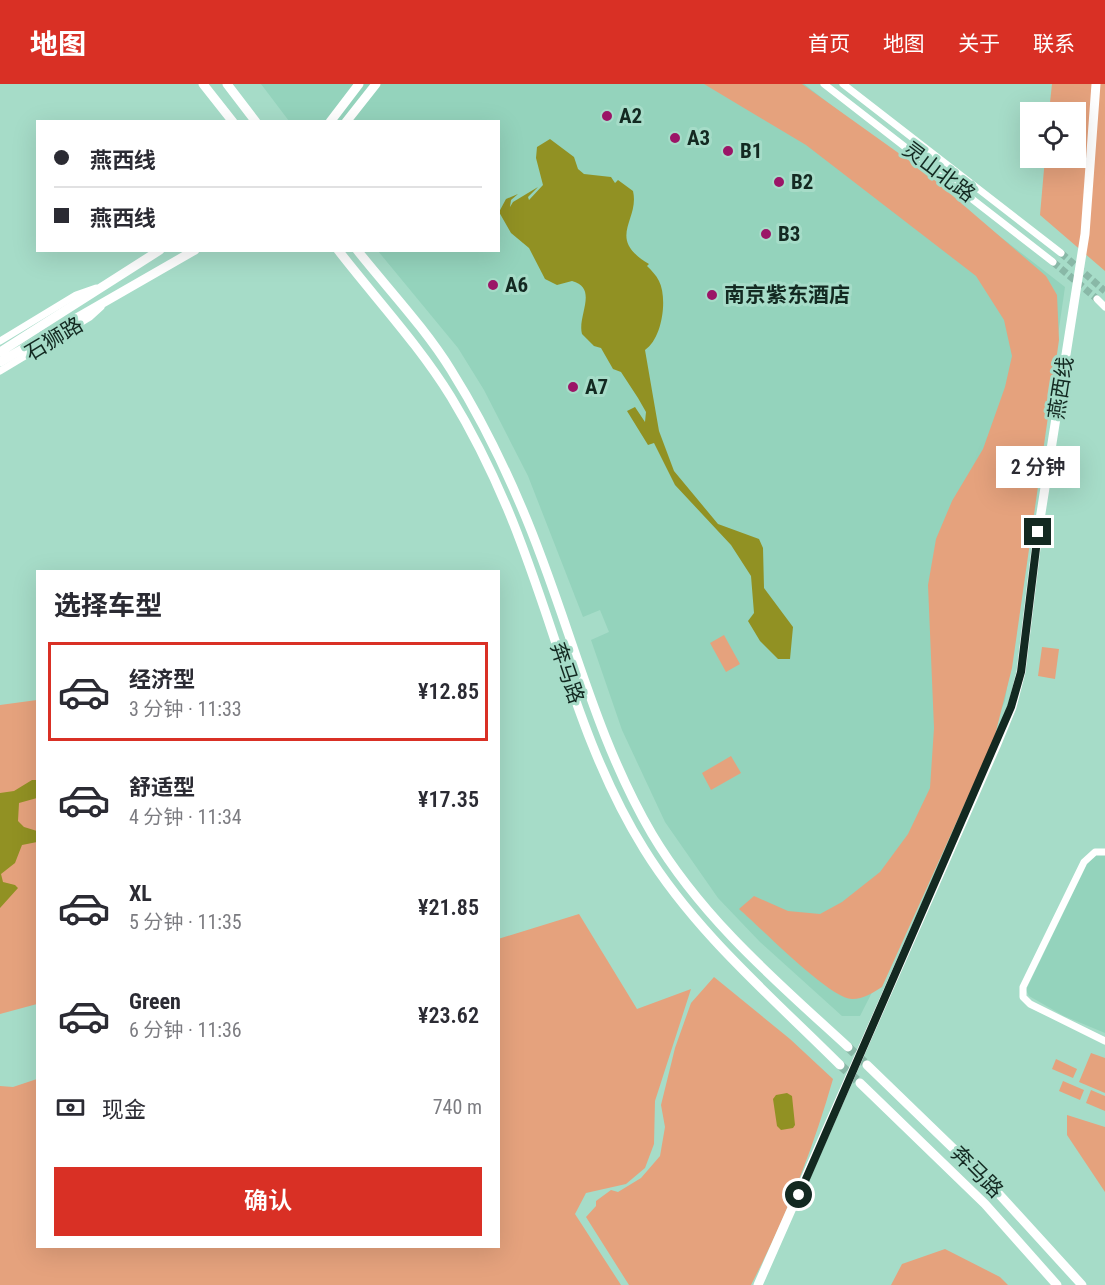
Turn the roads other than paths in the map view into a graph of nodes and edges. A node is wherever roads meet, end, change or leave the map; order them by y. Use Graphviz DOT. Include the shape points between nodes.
graph roads {
  1 [pos="203,84"];
  2 [pos="228,84"];
  3 [pos="359,84"];
  4 [pos="376,84"];
  5 [pos="824,84"];
  6 [pos="843,84"];
  7 [pos="1096,84"];
  8 [pos="231,120"];
  9 [pos="255,120"];
  10 [pos="332,120"];
  11 [pos="348,120"];
  12 [pos="157,252"];
  13 [pos="192,252"];
  14 [pos="340,252"];
  15 [pos="359,252"];
  16 [pos="1061,253"];
  17 [pos="1053,262"];
  18 [pos="101,286"];
  19 [pos="1097,299"];
  20 [pos="106,302"];
  21 [pos="1105,307"];
  22 [pos="0,341"];
  23 [pos="0,352"];
  24 [pos="0,362"];
  25 [pos="0,371"];
  26 [pos="1105,852"];
  27 [pos="1105,1041"];
  28 [pos="848,1047"];
  29 [pos="840,1065"];
  30 [pos="867,1065"];
  31 [pos="860,1083"];
  32 [pos="758,1285"];
  33 [pos="1057,1285"];
  34 [pos="1082,1285"];
  1 -- 8 [label="main road"];
  2 -- 9 [label="main road"];
  3 -- 10 [label="main road"];
  4 -- 11 [label="main road"];
  5 -- 17 [label="street, 灵山北路"];
  6 -- 16 [label="street, 灵山北路"];
  7 -- 32 [label="main road, 燕西线" via="1085,234 1017,687 996,746"];
  12 -- 18 [label="main road, 石狮路"];
  13 -- 20 [label="main road, 石狮路"];
  14 -- 29 [label="main road, 奔马路" via="438,378 490,471 529,565 592,742 644,849 695,921"];
  15 -- 28 [label="main road, 奔马路" via="451,369 498,456 522,508 618,765 652,835 732,940"];
  18 -- 22 [label="street, 石狮路" via="76,295"];
  18 -- 23 [label="main road, 石狮路" via="82,302"];
  19 -- 21 [label="street"];
  20 -- 24 [label="main road, 石狮路"];
  20 -- 25 [label="street, 石狮路" via="90,317"];
  26 -- 27 [label="street" via="1095,852 1084,862 1023,987 1023,997 1030,1004"];
  30 -- 34 [label="main road, 奔马路" via="988,1182"];
  31 -- 33 [label="main road, 奔马路" via="985,1204"];
}
